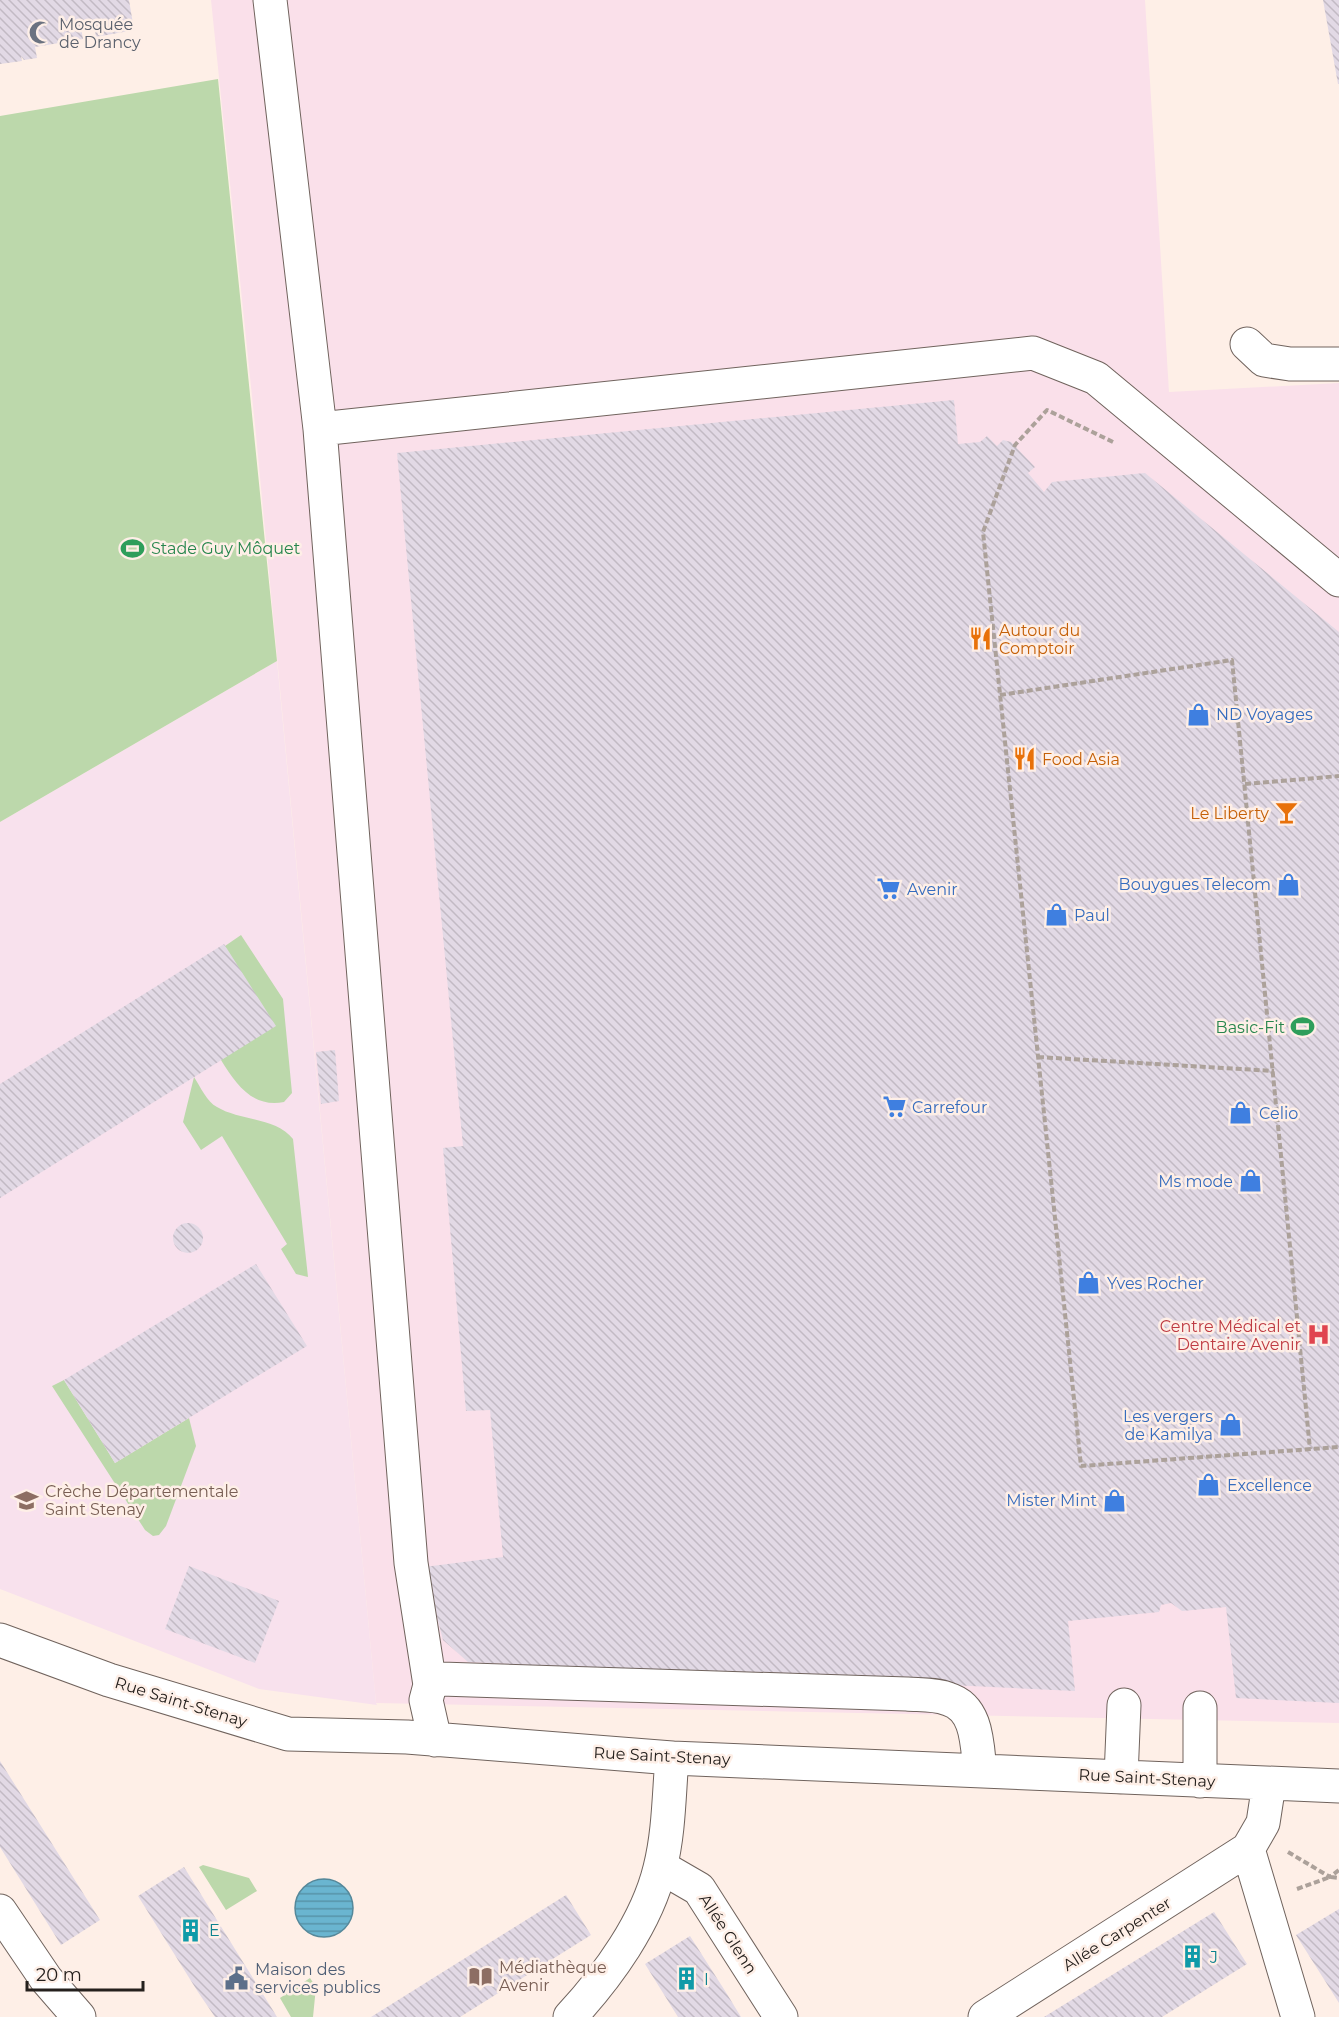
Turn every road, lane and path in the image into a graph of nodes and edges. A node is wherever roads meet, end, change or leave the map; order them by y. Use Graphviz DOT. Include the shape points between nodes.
graph roads {
  1 [pos="270,0"];
  2 [pos="1247,344"];
  3 [pos="1339,363"];
  4 [pos="320,429"];
  5 [pos="1119,446"];
  6 [pos="1339,580"];
  7 [pos="1000,695"];
  8 [pos="1339,776"];
  9 [pos="1245,784"];
  10 [pos="1038,1057"];
  11 [pos="1274,1071"];
  12 [pos="1339,1447"];
  13 [pos="1310,1449"];
  14 [pos="0,1640"];
  15 [pos="430,1685"];
  16 [pos="1124,1705"];
  17 [pos="1200,1708"];
  18 [pos="435,1740"];
  19 [pos="672,1758"];
  20 [pos="980,1771"];
  21 [pos="1121,1777"];
  22 [pos="1200,1780"];
  23 [pos="1269,1784"];
  24 [pos="1339,1786"];
  25 [pos="1252,1841"];
  26 [pos="661,1867"];
  27 [pos="1339,1870"];
  28 [pos="0,1911"];
  29 [pos="586,2012"];
  30 [pos="79,2017"];
  31 [pos="781,2017"];
  32 [pos="984,2017"];
  33 [pos="1298,2017"];
  1 -- 4 [label="street"];
  2 -- 3 [label="street" via="1264,360"];
  4 -- 6 [label="street" via="1033,353 1096,378"];
  4 -- 15 [label="street" via="411,1563"];
  5 -- 7 [label="path" via="1047,410 1015,445 983,532"];
  7 -- 9 [label="path" via="1232,660"];
  7 -- 10 [label="path"];
  8 -- 9 [label="path"];
  9 -- 11 [label="path"];
  10 -- 11 [label="path"];
  10 -- 13 [label="path" via="1081,1466"];
  11 -- 13 [label="path"];
  12 -- 13 [label="path"];
  14 -- 18 [label="street, Rue Saint-Stenay" via="109,1680 288,1734"];
  15 -- 18 [label="street" via="426,1700"];
  15 -- 20 [label="street" via="441,1679 907,1694 949,1699 962,1707 975,1727"];
  16 -- 21 [label="street"];
  17 -- 22 [label="street"];
  18 -- 19 [label="street, Rue Saint-Stenay"];
  19 -- 20 [label="street, Rue Saint-Stenay"];
  19 -- 26 [label="street"];
  20 -- 21 [label="street, Rue Saint-Stenay"];
  21 -- 22 [label="street, Rue Saint-Stenay"];
  22 -- 23 [label="street, Rue Saint-Stenay"];
  23 -- 24 [label="street, Rue Saint-Stenay"];
  23 -- 25 [label="street" via="1263,1823"];
  25 -- 27 [label="path" via="1330,1877"];
  25 -- 32 [label="street, Allée Carpenter"];
  25 -- 33 [label="street"];
  26 -- 29 [label="street" via="649,1900"];
  26 -- 31 [label="street, Allée Glenn" via="699,1889"];
  28 -- 30 [label="street" via="46,1979"];
}
